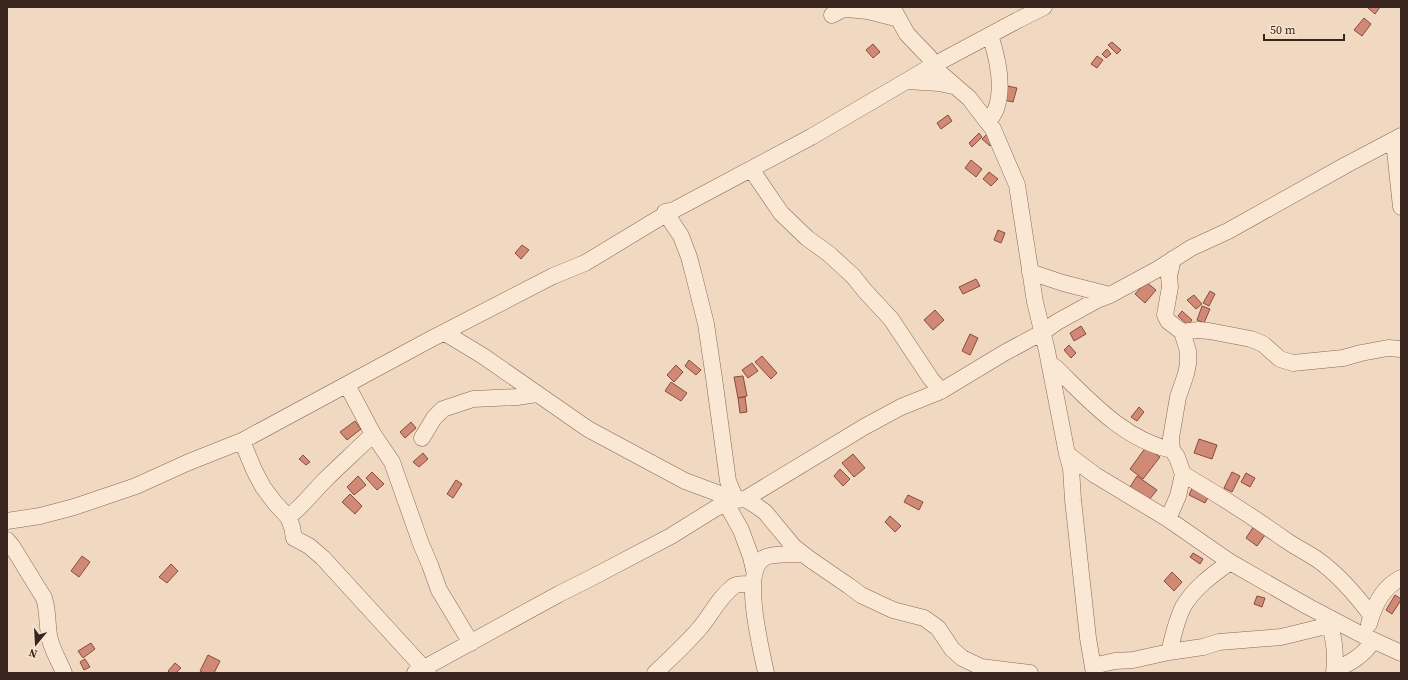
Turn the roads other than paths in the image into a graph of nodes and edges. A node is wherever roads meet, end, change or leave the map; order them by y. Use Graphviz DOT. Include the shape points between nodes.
graph roads {
  1 [pos="1044,7"];
  2 [pos="895,13"];
  3 [pos="832,16"];
  4 [pos="990,35"];
  5 [pos="932,66"];
  6 [pos="907,81"];
  7 [pos="955,87"];
  8 [pos="988,122"];
  9 [pos="1398,138"];
  10 [pos="751,169"];
  11 [pos="1401,207"];
  12 [pos="665,212"];
  13 [pos="1173,259"];
  14 [pos="1030,272"];
  15 [pos="1110,295"];
  16 [pos="1043,332"];
  17 [pos="1182,332"];
  18 [pos="445,333"];
  19 [pos="1401,349"];
  20 [pos="1050,364"];
  21 [pos="347,385"];
  22 [pos="941,391"];
  23 [pos="537,394"];
  24 [pos="373,434"];
  25 [pos="422,438"];
  26 [pos="242,442"];
  27 [pos="1172,450"];
  28 [pos="1067,454"];
  29 [pos="1183,474"];
  30 [pos="735,501"];
  31 [pos="288,517"];
  32 [pos="1168,519"];
  33 [pos="7,521"];
  34 [pos="7,540"];
  35 [pos="803,554"];
  36 [pos="1230,562"];
  37 [pos="753,577"];
  38 [pos="1401,578"];
  39 [pos="1371,615"];
  40 [pos="1334,623"];
  41 [pos="1370,639"];
  42 [pos="471,643"];
  43 [pos="1399,648"];
  44 [pos="1169,652"];
  45 [pos="1093,670"];
  46 [pos="422,671"];
  47 [pos="1335,672"];
  48 [pos="64,673"];
  49 [pos="655,673"];
  50 [pos="766,673"];
  51 [pos="1030,673"];
  1 -- 4 [label="street"];
  2 -- 3 [label="street" via="847,8"];
  2 -- 5 [label="street"];
  4 -- 5 [label="street"];
  4 -- 8 [label="street" via="996,52 1000,85 996,110"];
  5 -- 6 [label="street"];
  5 -- 7 [label="street"];
  6 -- 7 [label="street"];
  6 -- 10 [label="street"];
  7 -- 8 [label="street" via="969,98"];
  8 -- 14 [label="street" via="1017,185"];
  9 -- 11 [label="street"];
  9 -- 13 [label="street"];
  10 -- 12 [label="street" via="674,210"];
  10 -- 22 [label="street" via="781,213 854,276 891,320"];
  12 -- 18 [label="street" via="666,214 585,263 553,276"];
  12 -- 30 [label="street" via="681,236 689,257 706,324 728,481"];
  13 -- 15 [label="street"];
  13 -- 17 [label="street" via="1165,315 1168,321"];
  14 -- 15 [label="street"];
  14 -- 16 [label="street"];
  15 -- 16 [label="street"];
  16 -- 20 [label="street"];
  16 -- 22 [label="street"];
  17 -- 19 [label="street" via="1209,331 1251,339 1263,344 1280,359 1293,363 1343,358 1388,348"];
  17 -- 27 [label="street" via="1188,350 1188,364 1178,397 1171,438"];
  18 -- 21 [label="street"];
  18 -- 23 [label="street"];
  20 -- 27 [label="street" via="1130,434"];
  20 -- 28 [label="street"];
  21 -- 24 [label="street"];
  21 -- 26 [label="street"];
  22 -- 30 [label="street" via="864,427"];
  23 -- 25 [label="street" via="473,399 443,409 434,418"];
  23 -- 30 [label="street" via="588,429 684,481"];
  24 -- 31 [label="street"];
  24 -- 42 [label="street" via="392,462 439,590"];
  26 -- 31 [label="street" via="260,483"];
  26 -- 33 [label="street" via="188,462 136,486 74,507"];
  27 -- 29 [label="street"];
  28 -- 32 [label="street" via="1095,475"];
  28 -- 45 [label="street" via="1071,468"];
  29 -- 32 [label="street" via="1178,496"];
  29 -- 39 [label="street" via="1318,560 1348,586"];
  30 -- 35 [label="street" via="765,512"];
  30 -- 37 [label="street" via="741,530 751,556"];
  30 -- 42 [label="street"];
  31 -- 46 [label="street" via="294,538 323,558"];
  32 -- 36 [label="street"];
  34 -- 48 [label="street" via="44,598 52,647"];
  35 -- 37 [label="street" via="764,558 758,563"];
  35 -- 51 [label="street" via="860,596 893,610 924,618 938,628 952,649 973,664"];
  36 -- 40 [label="street"];
  36 -- 44 [label="street" via="1200,585 1190,598 1178,619"];
  37 -- 49 [label="street" via="730,590 695,634"];
  37 -- 50 [label="street" via="755,617"];
  38 -- 39 [label="street" via="1383,592"];
  39 -- 41 [label="street"];
  40 -- 41 [label="street"];
  40 -- 44 [label="street" via="1281,637 1219,642"];
  40 -- 47 [label="street"];
  41 -- 43 [label="street"];
  41 -- 47 [label="street" via="1361,655"];
  42 -- 46 [label="street"];
  44 -- 45 [label="street" via="1115,661"];
}
